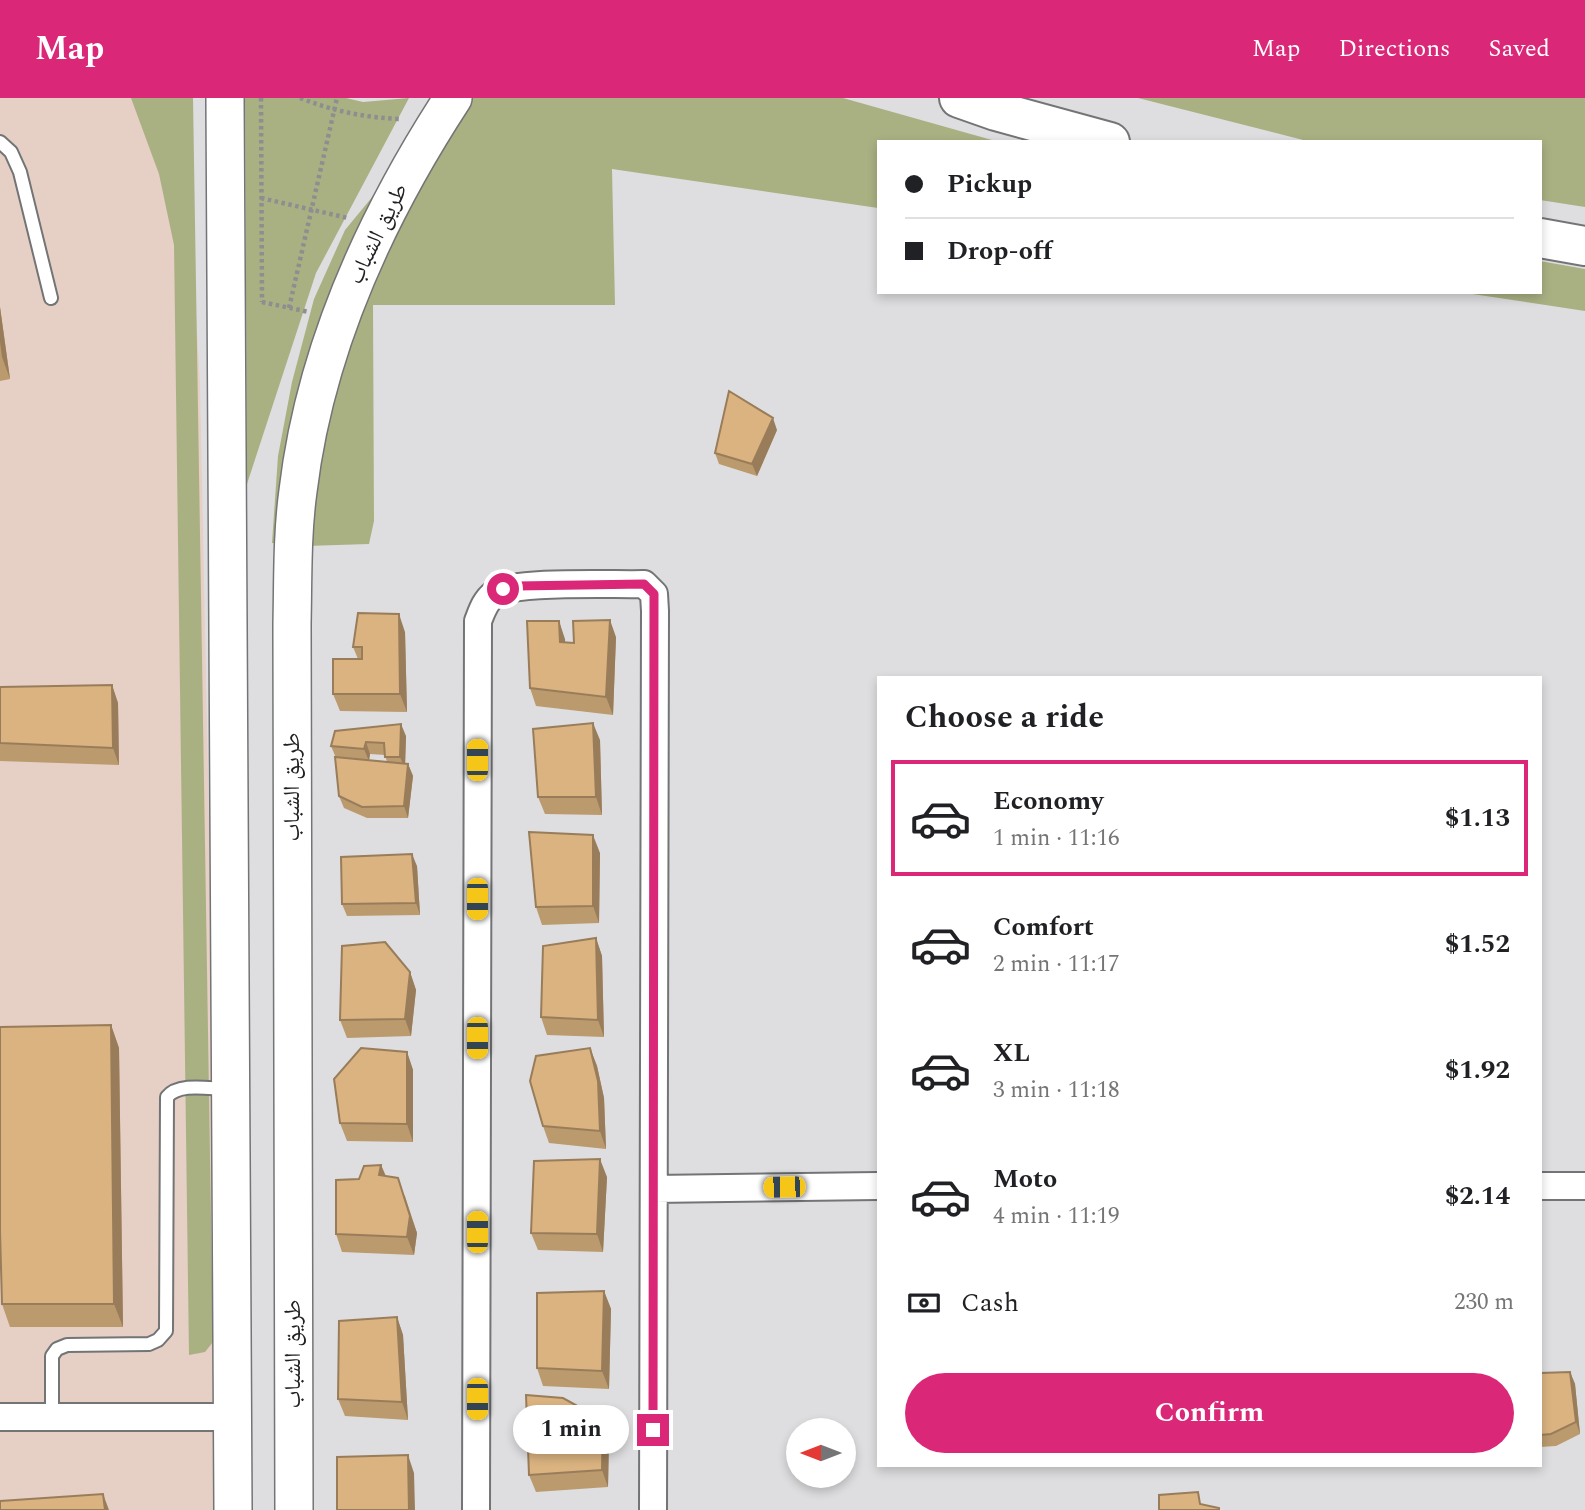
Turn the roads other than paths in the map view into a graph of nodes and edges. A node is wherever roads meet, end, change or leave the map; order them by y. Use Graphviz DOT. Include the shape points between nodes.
graph roads {
  1 [pos="225,98"];
  2 [pos="453,98"];
  3 [pos="959,98"];
  4 [pos="1103,140"];
  5 [pos="0,142"];
  6 [pos="1542,238"];
  7 [pos="1585,246"];
  8 [pos="51,298"];
  9 [pos="231,1089"];
  10 [pos="877,1186"];
  11 [pos="1542,1186"];
  12 [pos="1585,1186"];
  13 [pos="654,1189"];
  14 [pos="0,1417"];
  15 [pos="52,1417"];
  16 [pos="233,1417"];
  17 [pos="233,1510"];
  18 [pos="294,1510"];
  19 [pos="476,1510"];
  20 [pos="653,1510"];
  1 -- 9 [label="main road"];
  2 -- 18 [label="main road, طريق الشباب" via="380,225 340,318 311,419 298,491 292,754"];
  3 -- 4 [label="highway"];
  5 -- 8 [label="lane" via="11,152 20,172"];
  6 -- 7 [label="highway"];
  9 -- 15 [label="lane" via="179,1089 171,1092 166,1103 166,1331 149,1345 66,1345 57,1349 52,1356"];
  9 -- 16 [label="main road"];
  10 -- 13 [label="street"];
  11 -- 12 [label="street"];
  13 -- 19 [label="street" via="654,594 644,584 517,586 494,594 478,621"];
  13 -- 20 [label="street"];
  14 -- 15 [label="street"];
  15 -- 16 [label="street"];
  16 -- 17 [label="main road"];
}
